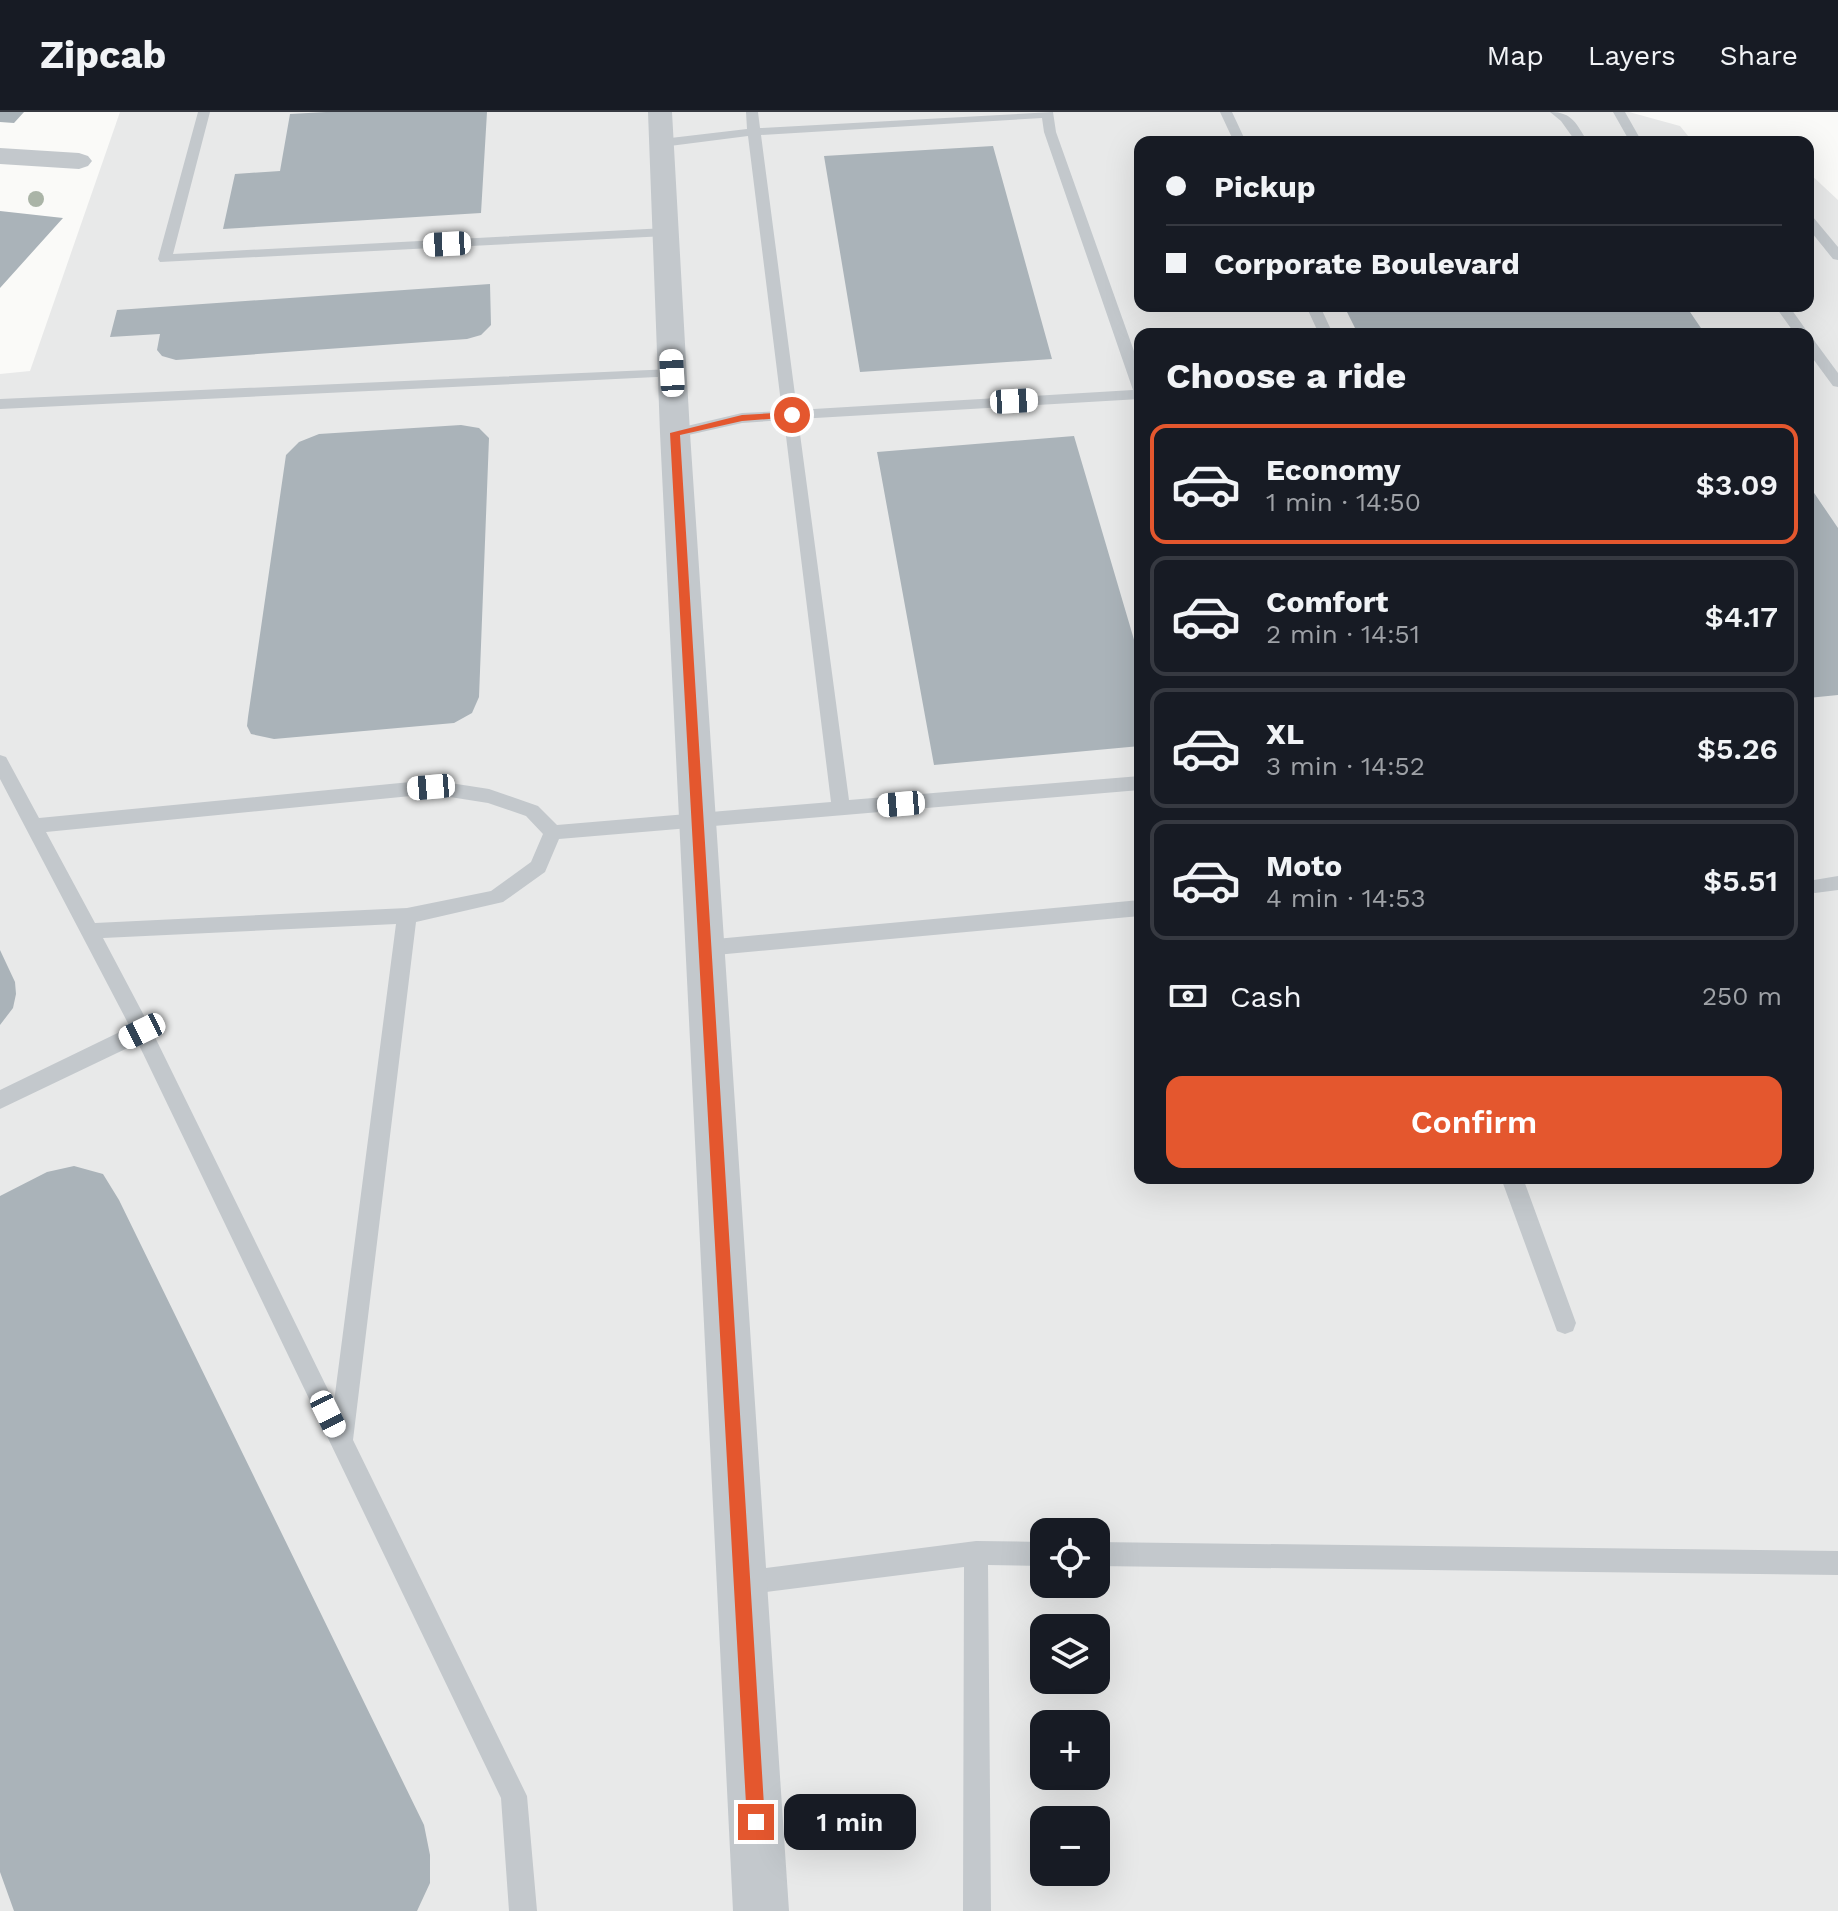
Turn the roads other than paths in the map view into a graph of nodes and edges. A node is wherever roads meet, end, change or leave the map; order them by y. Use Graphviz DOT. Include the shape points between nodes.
graph roads {
  1 [pos="204,112"];
  2 [pos="660,112"];
  3 [pos="752,112"];
  4 [pos="1226,112"];
  5 [pos="1556,112"];
  6 [pos="1619,112"];
  7 [pos="1048,113"];
  8 [pos="754,132"];
  9 [pos="1237,136"];
  10 [pos="1578,136"];
  11 [pos="1633,136"];
  12 [pos="662,143"];
  13 [pos="0,156"];
  14 [pos="79,161"];
  15 [pos="1814,227"];
  16 [pos="666,232"];
  17 [pos="1838,256"];
  18 [pos="1814,350"];
  19 [pos="672,373"];
  20 [pos="1134,375"];
  21 [pos="1838,383"];
  22 [pos="1134,392"];
  23 [pos="0,404"];
  24 [pos="792,415"];
  25 [pos="675,433"];
  26 [pos="0,762"];
  27 [pos="1134,784"];
  28 [pos="841,809"];
  29 [pos="697,822"];
  30 [pos="33,826"];
  31 [pos="553,832"];
  32 [pos="1838,883"];
  33 [pos="1815,886"];
  34 [pos="1134,909"];
  35 [pos="407,916"];
  36 [pos="89,931"];
  37 [pos="705,948"];
  38 [pos="142,1031"];
  39 [pos="0,1100"];
  40 [pos="1514,1184"];
  41 [pos="1565,1323"];
  42 [pos="341,1441"];
  43 [pos="976,1553"];
  44 [pos="1030,1554"];
  45 [pos="1110,1554"];
  46 [pos="1838,1563"];
  47 [pos="742,1583"];
  48 [pos="523,1911"];
  49 [pos="761,1911"];
  50 [pos="977,1911"];
  1 -- 16 [label="lane" via="165,259"];
  2 -- 12 [label="street"];
  3 -- 8 [label="lane"];
  4 -- 9 [label="lane"];
  5 -- 10 [label="lane"];
  6 -- 11 [label="lane"];
  7 -- 8 [label="lane"];
  7 -- 20 [label="lane" via="1050,132"];
  8 -- 12 [label="lane"];
  8 -- 24 [label="lane"];
  12 -- 16 [label="street"];
  13 -- 14 [label="street"];
  15 -- 17 [label="lane"];
  16 -- 19 [label="street"];
  18 -- 21 [label="lane"];
  19 -- 23 [label="lane"];
  19 -- 25 [label="street"];
  22 -- 24 [label="lane"];
  24 -- 25 [label="lane" via="742,418"];
  24 -- 28 [label="lane"];
  25 -- 29 [label="street"];
  26 -- 30 [label="lane"];
  27 -- 28 [label="lane"];
  28 -- 29 [label="lane"];
  29 -- 31 [label="lane"];
  29 -- 37 [label="street"];
  30 -- 31 [label="lane" via="431,787 489,796 532,811"];
  30 -- 36 [label="lane"];
  31 -- 35 [label="lane" via="538,867 496,897"];
  32 -- 33 [label="lane"];
  34 -- 37 [label="lane"];
  35 -- 36 [label="lane"];
  35 -- 42 [label="lane"];
  36 -- 38 [label="lane"];
  37 -- 47 [label="street"];
  38 -- 39 [label="lane"];
  38 -- 42 [label="lane"];
  40 -- 41 [label="lane"];
  42 -- 48 [label="lane" via="514,1796"];
  43 -- 44 [label="lane"];
  43 -- 47 [label="lane"];
  43 -- 50 [label="lane"];
  45 -- 46 [label="lane"];
  47 -- 49 [label="street"];
}
